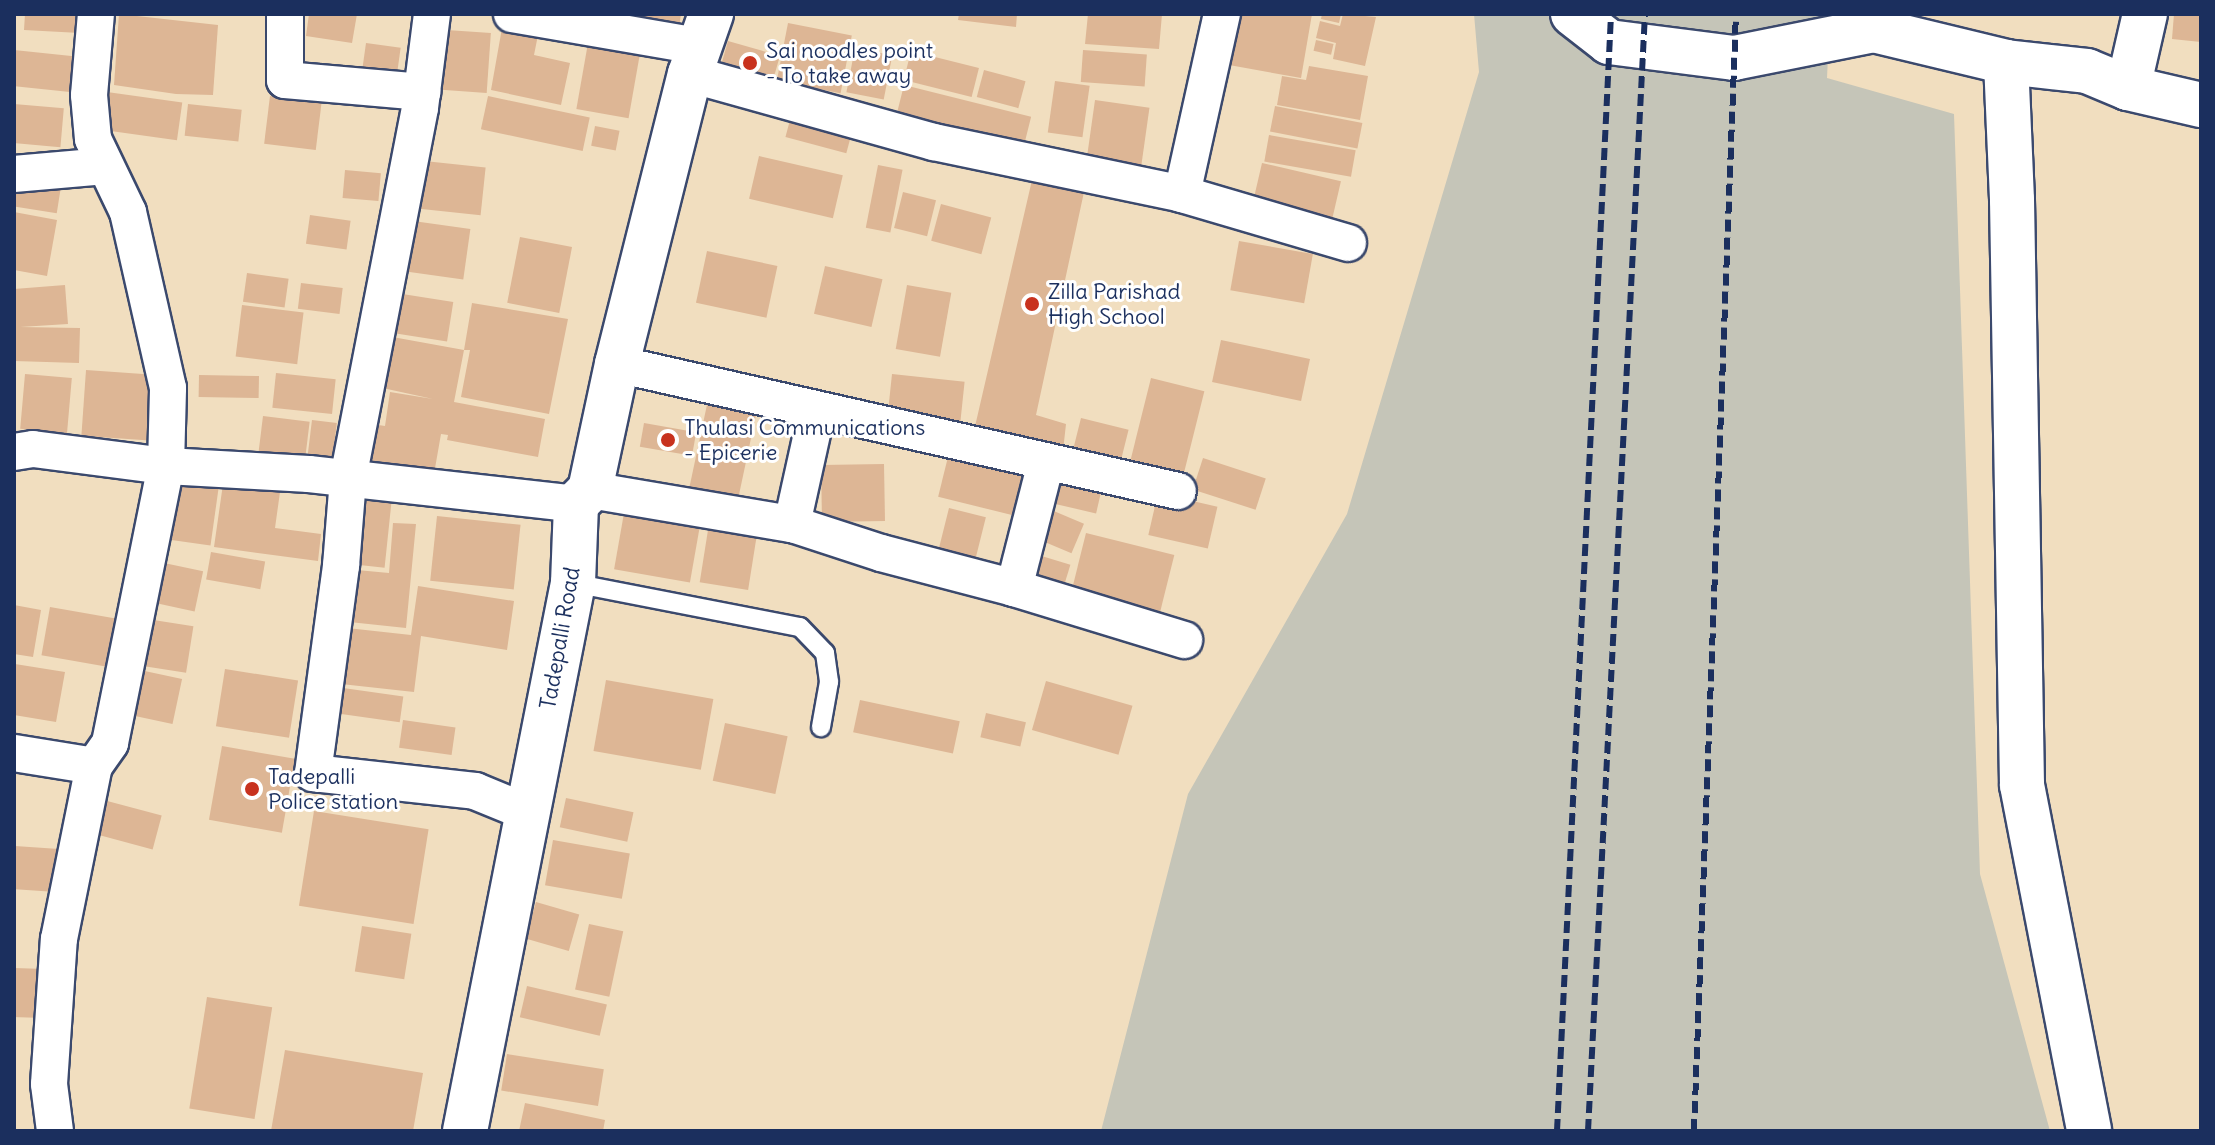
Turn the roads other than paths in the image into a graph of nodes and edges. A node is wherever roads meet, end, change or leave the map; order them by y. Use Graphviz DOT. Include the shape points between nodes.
graph roads {
  1 [pos="96,14"];
  2 [pos="285,14"];
  3 [pos="432,14"];
  4 [pos="512,14"];
  5 [pos="1222,14"];
  6 [pos="1573,14"];
  7 [pos="2145,14"];
  8 [pos="699,44"];
  9 [pos="2006,62"];
  10 [pos="2131,75"];
  11 [pos="2201,76"];
  12 [pos="422,92"];
  13 [pos="2201,105"];
  14 [pos="105,166"];
  15 [pos="14,174"];
  16 [pos="1182,194"];
  17 [pos="1348,243"];
  18 [pos="617,364"];
  19 [pos="817,411"];
  20 [pos="14,452"];
  21 [pos="1046,462"];
  22 [pos="166,466"];
  23 [pos="348,479"];
  24 [pos="1178,491"];
  25 [pos="583,497"];
  26 [pos="792,524"];
  27 [pos="573,583"];
  28 [pos="1014,588"];
  29 [pos="1184,640"];
  30 [pos="821,727"];
  31 [pos="14,753"];
  32 [pos="94,766"];
  33 [pos="526,812"];
  34 [pos="55,1131"];
  35 [pos="465,1131"];
  36 [pos="2089,1131"];
  1 -- 14 [label="street" via="89,95 93,139"];
  2 -- 12 [label="street" via="285,80"];
  3 -- 12 [label="street"];
  4 -- 8 [label="street"];
  5 -- 16 [label="street"];
  6 -- 9 [label="street" via="1609,42 1734,58 1874,30"];
  7 -- 10 [label="street"];
  8 -- 16 [label="street" via="934,142"];
  8 -- 18 [label="street, Tadepalli Road"];
  9 -- 10 [label="street"];
  9 -- 36 [label="street" via="2022,785"];
  10 -- 11 [label="street"];
  10 -- 13 [label="street"];
  12 -- 23 [label="street"];
  14 -- 15 [label="street"];
  14 -- 22 [label="street" via="128,212 168,388"];
  16 -- 17 [label="street"];
  18 -- 19 [label="street"];
  18 -- 25 [label="street, Tadepalli Road"];
  19 -- 21 [label="street"];
  19 -- 26 [label="street"];
  20 -- 22 [label="street" via="33,449"];
  21 -- 24 [label="street"];
  21 -- 28 [label="street"];
  22 -- 23 [label="street"];
  22 -- 32 [label="street" via="110,743"];
  23 -- 25 [label="street"];
  23 -- 33 [label="street" via="313,773 475,791"];
  25 -- 26 [label="street"];
  25 -- 27 [label="street, Tadepalli Road"];
  26 -- 28 [label="street"];
  27 -- 30 [label="lane" via="800,627 825,653 829,682"];
  27 -- 33 [label="street, Tadepalli Road"];
  28 -- 29 [label="street"];
  31 -- 32 [label="street"];
  32 -- 34 [label="street" via="59,939 49,1084"];
  33 -- 35 [label="street, Tadepalli Road"];
}
